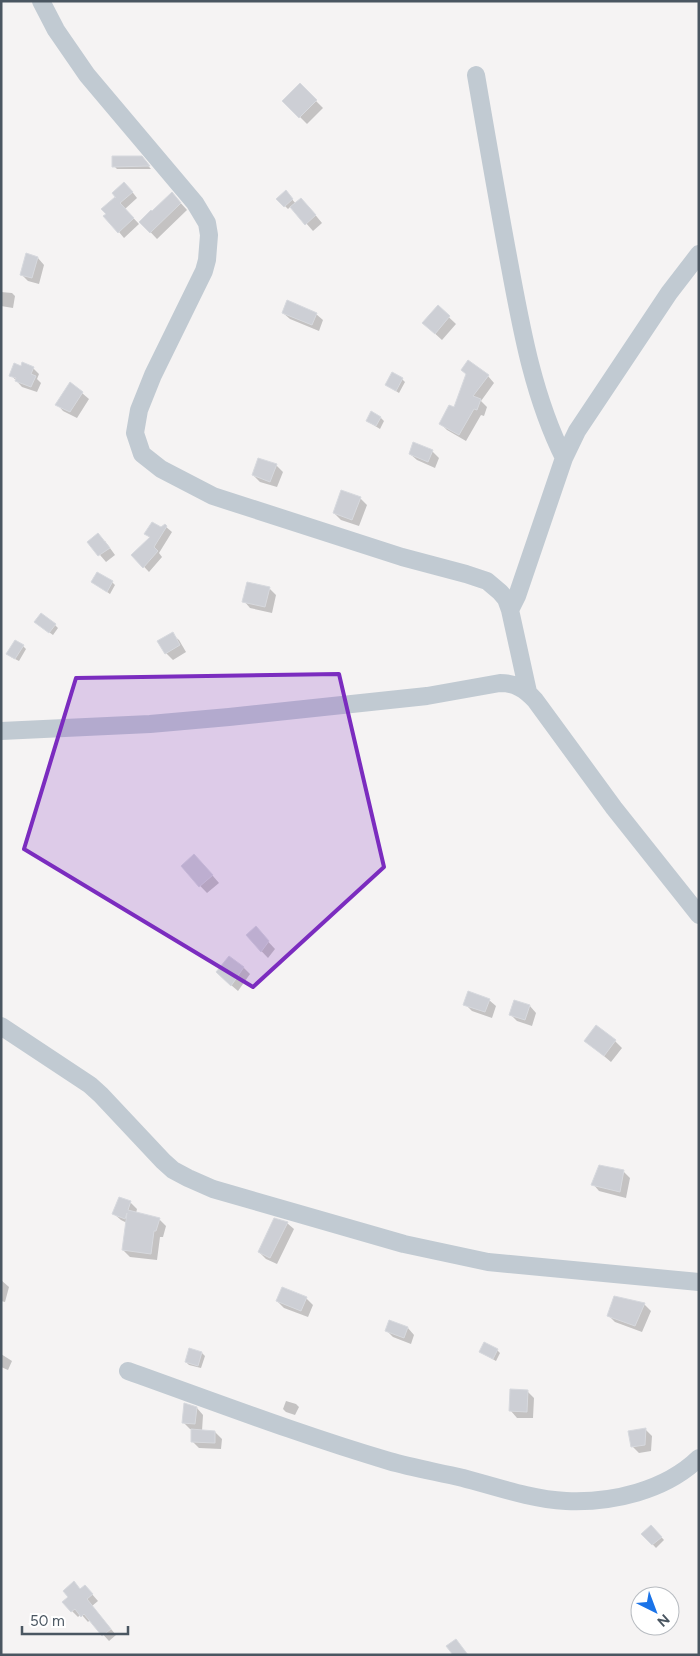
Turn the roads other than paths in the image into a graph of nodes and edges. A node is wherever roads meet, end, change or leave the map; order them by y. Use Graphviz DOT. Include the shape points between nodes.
graph roads {
  1 [pos="41,1"];
  2 [pos="476,75"];
  3 [pos="699,254"];
  4 [pos="564,458"];
  5 [pos="510,610"];
  6 [pos="528,692"];
  7 [pos="1,731"];
  8 [pos="699,915"];
  9 [pos="1,1026"];
  10 [pos="699,1282"];
  11 [pos="128,1372"];
  12 [pos="699,1458"];
  1 -- 5 [label="street" via="56,30 87,75 195,203 210,235 204,271 139,410 135,433 142,454 161,469 213,496 487,581 506,599"];
  2 -- 4 [label="street" via="518,311 540,402"];
  3 -- 4 [label="street" via="596,402"];
  4 -- 5 [label="street"];
  5 -- 6 [label="street"];
  6 -- 7 [label="street" via="510,683 500,683 427,696 229,717"];
  6 -- 8 [label="street"];
  9 -- 10 [label="street" via="95,1090 173,1170 213,1189 404,1244 488,1262"];
  11 -- 12 [label="street" via="390,1461 534,1497 566,1501 615,1498 674,1477"];
}
